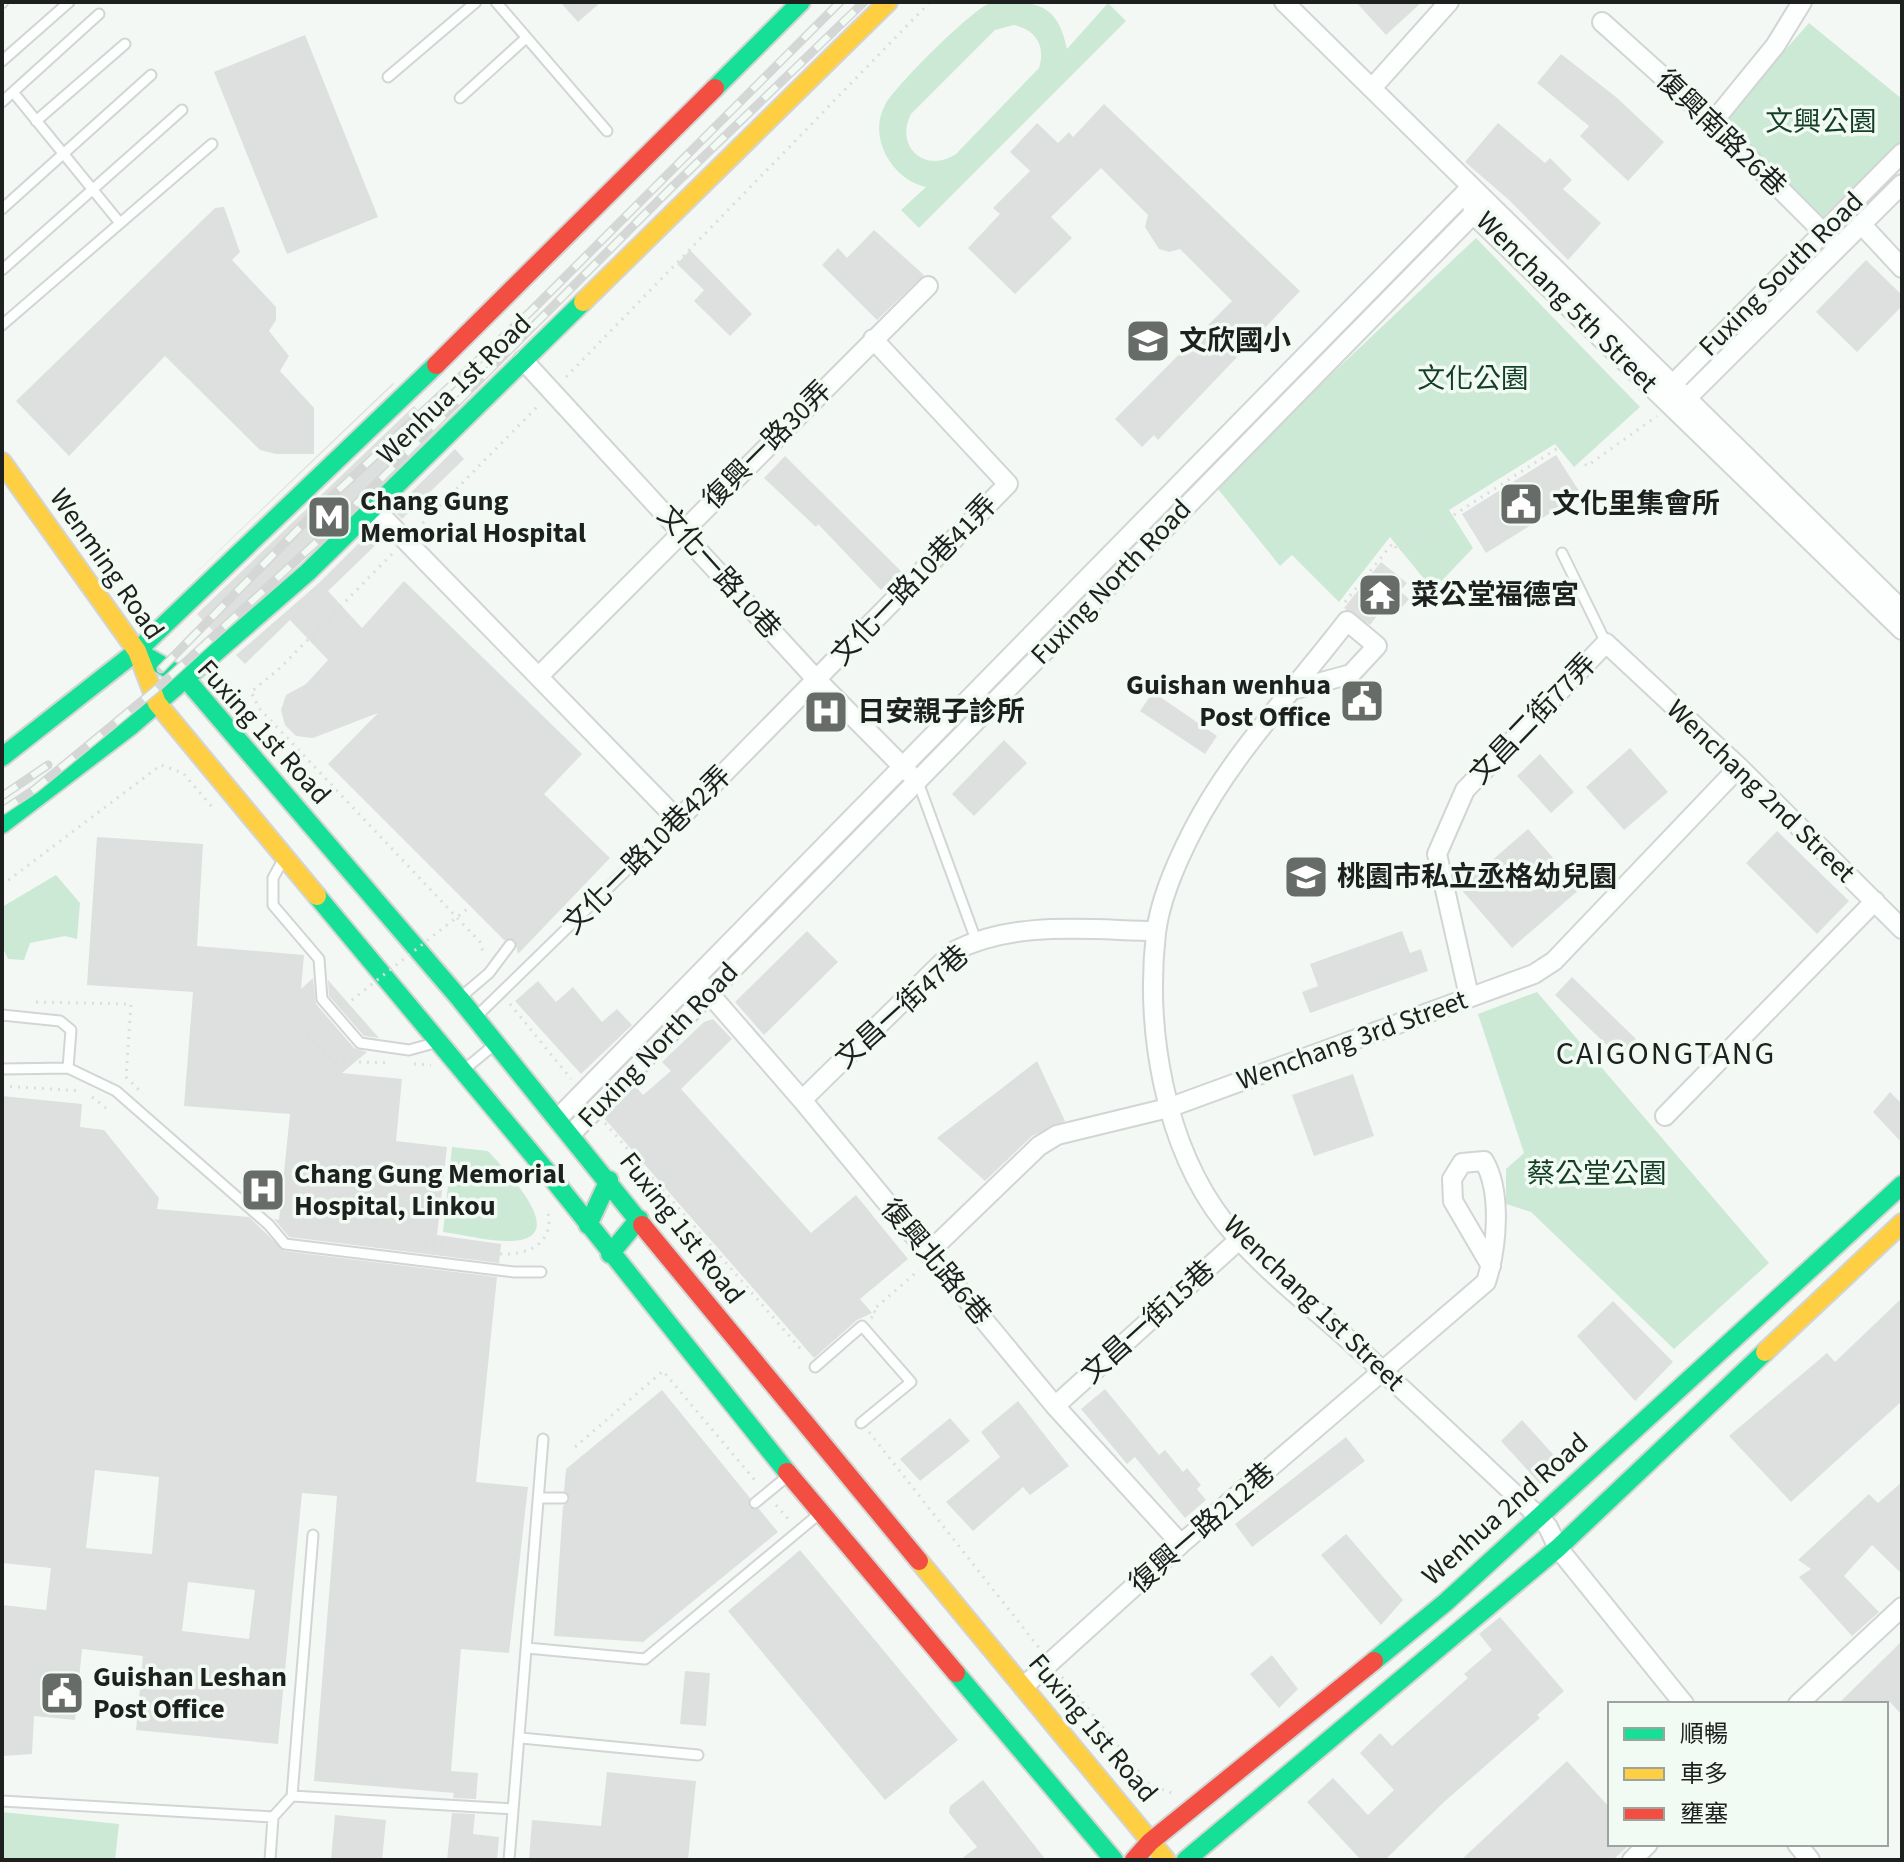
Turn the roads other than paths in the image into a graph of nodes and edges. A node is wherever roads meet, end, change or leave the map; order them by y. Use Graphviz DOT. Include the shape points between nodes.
graph roads {
  1 [pos="69,2"];
  2 [pos="476,2"];
  3 [pos="496,2"];
  4 [pos="801,2"];
  5 [pos="888,2"];
  6 [pos="1284,2"];
  7 [pos="1449,2"];
  8 [pos="1802,2"];
  9 [pos="99,14"];
  10 [pos="1602,22"];
  11 [pos="526,38"];
  12 [pos="125,44"];
  13 [pos="2,61"];
  14 [pos="151,75"];
  15 [pos="388,77"];
  16 [pos="1372,88"];
  17 [pos="13,92"];
  18 [pos="460,98"];
  19 [pos="2,102"];
  20 [pos="182,110"];
  21 [pos="36,121"];
  22 [pos="1713,122"];
  23 [pos="607,131"];
  24 [pos="212,144"];
  25 [pos="1902,153"];
  26 [pos="63,154"];
  27 [pos="1902,184"];
  28 [pos="1470,188"];
  29 [pos="92,189"];
  30 [pos="1478,208"];
  31 [pos="2,209"];
  32 [pos="120,223"];
  33 [pos="1861,224"];
  34 [pos="1822,231"];
  35 [pos="1837,248"];
  36 [pos="1902,268"];
  37 [pos="2,270"];
  38 [pos="928,286"];
  39 [pos="2,325"];
  40 [pos="873,339"];
  41 [pos="523,360"];
  42 [pos="1265,397"];
  43 [pos="1672,401"];
  44 [pos="1279,411"];
  45 [pos="2,462"];
  46 [pos="372,506"];
  47 [pos="682,530"];
  48 [pos="1562,553"];
  49 [pos="1089,577"];
  50 [pos="1104,590"];
  51 [pos="1902,610"];
  52 [pos="1902,630"];
  53 [pos="1612,649"];
  54 [pos="137,651"];
  55 [pos="540,675"];
  56 [pos="186,679"];
  57 [pos="816,679"];
  58 [pos="1296,689"];
  59 [pos="157,703"];
  60 [pos="2,757"];
  61 [pos="901,767"];
  62 [pos="1739,767"];
  63 [pos="917,780"];
  64 [pos="678,820"];
  65 [pos="2,824"];
  66 [pos="831,839"];
  67 [pos="846,853"];
  68 [pos="285,857"];
  69 [pos="1875,901"];
  70 [pos="1902,929"];
  71 [pos="1156,931"];
  72 [pos="976,940"];
  73 [pos="510,945"];
  74 [pos="695,978"];
  75 [pos="709,993"];
  76 [pos="1469,996"];
  77 [pos="460,999"];
  78 [pos="2,1015"];
  79 [pos="474,1018"];
  80 [pos="438,1042"];
  81 [pos="496,1044"];
  82 [pos="68,1068"];
  83 [pos="2,1069"];
  84 [pos="462,1071"];
  85 [pos="802,1100"];
  86 [pos="1168,1108"];
  87 [pos="1665,1116"];
  88 [pos="558,1118"];
  89 [pos="571,1134"];
  90 [pos="609,1180"];
  91 [pos="1902,1185"];
  92 [pos="639,1219"];
  93 [pos="1902,1223"];
  94 [pos="588,1225"];
  95 [pos="1241,1238"];
  96 [pos="610,1254"];
  97 [pos="931,1255"];
  98 [pos="1491,1266"];
  99 [pos="541,1272"];
  100 [pos="815,1367"];
  101 [pos="1384,1372"];
  102 [pos="1055,1406"];
  103 [pos="861,1423"];
  104 [pos="543,1439"];
  105 [pos="789,1475"];
  106 [pos="539,1498"];
  107 [pos="563,1498"];
  108 [pos="755,1503"];
  109 [pos="820,1513"];
  110 [pos="1543,1522"];
  111 [pos="313,1535"];
  112 [pos="1181,1544"];
  113 [pos="1558,1548"];
  114 [pos="1902,1607"];
  115 [pos="527,1648"];
  116 [pos="1023,1687"];
  117 [pos="1682,1702"];
  118 [pos="1800,1702"];
  119 [pos="521,1738"];
  120 [pos="698,1755"];
  121 [pos="292,1796"];
  122 [pos="2,1801"];
  123 [pos="513,1809"];
  124 [pos="273,1817"];
  125 [pos="1150,1842"];
  126 [pos="270,1860"];
  127 [pos="509,1860"];
  128 [pos="1114,1860"];
  129 [pos="1134,1860"];
  130 [pos="1166,1860"];
  131 [pos="1186,1860"];
  1 -- 13 [label="lane"];
  2 -- 15 [label="lane"];
  3 -- 11 [label="lane"];
  4 -- 54 [label="street, Wenhua 1st Road" via="467,335"];
  5 -- 41 [label="street, Wenhua 1st Road"];
  6 -- 16 [label="street"];
  7 -- 16 [label="street"];
  8 -- 22 [label="street" via="1775,46"];
  9 -- 17 [label="lane"];
  10 -- 22 [label="street, 復興南路26巷"];
  11 -- 18 [label="lane"];
  11 -- 23 [label="lane"];
  12 -- 21 [label="lane"];
  14 -- 26 [label="lane"];
  16 -- 28 [label="street"];
  17 -- 19 [label="lane"];
  17 -- 21 [label="lane"];
  20 -- 29 [label="lane"];
  21 -- 26 [label="lane"];
  22 -- 34 [label="street, 復興南路26巷"];
  24 -- 32 [label="lane"];
  25 -- 34 [label="street, Fuxing South Road"];
  26 -- 29 [label="lane"];
  26 -- 31 [label="lane"];
  27 -- 33 [label="street, Fuxing South Road"];
  28 -- 30 [label="street, Wenchang 5th Street"];
  28 -- 42 [label="street, Fuxing North Road"];
  29 -- 32 [label="lane"];
  29 -- 37 [label="lane"];
  30 -- 43 [label="street, Wenchang 5th Street"];
  30 -- 44 [label="street, Fuxing North Road"];
  32 -- 39 [label="lane"];
  33 -- 35 [label="street, Fuxing South Road"];
  33 -- 36 [label="street"];
  34 -- 35 [label="street, 復興南路26巷"];
  34 -- 43 [label="street, Fuxing South Road"];
  35 -- 43 [label="street, Fuxing South Road"];
  38 -- 40 [label="street, 復興一路30弄"];
  40 -- 47 [label="street, 復興一路30弄"];
  40 -- 57 [label="street, 文化一路10巷41弄" via="1008,484"];
  41 -- 46 [label="street, Wenhua 1st Road"];
  41 -- 47 [label="street, 文化一路10巷"];
  42 -- 44 [label="street"];
  42 -- 49 [label="street, Fuxing North Road"];
  43 -- 51 [label="street, Wenchang 5th Street"];
  43 -- 52 [label="street, Wenchang 5th Street"];
  44 -- 50 [label="street, Fuxing North Road"];
  45 -- 54 [label="street, Wenming Road"];
  46 -- 55 [label="street"];
  46 -- 56 [label="street, Wenhua 1st Road" via="308,572"];
  47 -- 55 [label="street, 復興一路30弄"];
  47 -- 57 [label="street, 文化一路10巷"];
  48 -- 53 [label="lane"];
  49 -- 50 [label="street"];
  49 -- 61 [label="street, Fuxing North Road"];
  50 -- 63 [label="street, Fuxing North Road"];
  53 -- 62 [label="street, Wenchang 2nd Street"];
  53 -- 76 [label="street, 文昌二街77弄" via="1465,790 1437,854"];
  54 -- 56 [label="street, Fuxing 1st Road"];
  54 -- 59 [label="street, Wenming Road"];
  54 -- 60 [label="street, Wenhua 1st Road"];
  55 -- 64 [label="street"];
  56 -- 59 [label="street, Wenhua 1st Road"];
  56 -- 77 [label="street, Fuxing 1st Road"];
  57 -- 61 [label="street, 文化一路10巷"];
  57 -- 64 [label="street, 文化一路10巷42弄"];
  58 -- 58 [label="street, Wenchang 1st Street" via="1351,674 1377,646 1347,621"];
  58 -- 71 [label="street, Wenchang 1st Street" via="1224,778 1192,831"];
  59 -- 65 [label="street, Wenhua 1st Road"];
  59 -- 68 [label="street"];
  61 -- 63 [label="street, 文化一路10巷"];
  61 -- 66 [label="street, Fuxing North Road"];
  62 -- 69 [label="street, Wenchang 2nd Street"];
  62 -- 76 [label="street, Wenchang 3rd Street" via="1554,961 1534,974"];
  63 -- 67 [label="street, Fuxing North Road"];
  63 -- 72 [label="lane"];
  64 -- 79 [label="lane, 文化一路10巷42弄"];
  66 -- 67 [label="street"];
  66 -- 74 [label="street, Fuxing North Road"];
  67 -- 75 [label="street, Fuxing North Road"];
  68 -- 80 [label="street"];
  68 -- 80 [label="lane" via="273,878 273,905 319,959 322,999 360,1043 409,1050"];
  69 -- 70 [label="street, Wenchang 2nd Street"];
  69 -- 87 [label="street"];
  71 -- 72 [label="street, 文昌一街47巷" via="1013,930"];
  71 -- 86 [label="street, Wenchang 1st Street" via="1155,1010"];
  72 -- 85 [label="street, 文昌一街47巷" via="954,951"];
  73 -- 77 [label="lane"];
  74 -- 75 [label="street, 復興北路6巷"];
  74 -- 88 [label="street, Fuxing North Road"];
  75 -- 85 [label="street, 復興北路6巷"];
  75 -- 89 [label="street, Fuxing North Road"];
  76 -- 86 [label="street, Wenchang 3rd Street"];
  77 -- 79 [label="street, Fuxing 1st Road"];
  78 -- 82 [label="lane" via="60,1021 71,1030"];
  79 -- 81 [label="street, Fuxing 1st Road"];
  80 -- 84 [label="street"];
  81 -- 84 [label="lane"];
  81 -- 88 [label="street, Fuxing 1st Road"];
  82 -- 83 [label="lane"];
  82 -- 99 [label="lane" via="116,1091 285,1244"];
  84 -- 94 [label="street"];
  85 -- 97 [label="street, 復興北路6巷"];
  86 -- 95 [label="street, Wenchang 1st Street" via="1196,1175"];
  86 -- 97 [label="street, Wenchang 3rd Street" via="1057,1135 1039,1146"];
  88 -- 89 [label="street, Fuxing 1st Road"];
  89 -- 90 [label="street, Fuxing 1st Road"];
  90 -- 92 [label="street, Fuxing 1st Road"];
  90 -- 94 [label="street"];
  91 -- 110 [label="street, Wenhua 2nd Road"];
  92 -- 96 [label="street"];
  92 -- 116 [label="street, Fuxing 1st Road"];
  93 -- 113 [label="street"];
  94 -- 96 [label="street"];
  95 -- 101 [label="street, Wenchang 1st Street"];
  95 -- 102 [label="street, 文昌一街15巷"];
  96 -- 105 [label="street"];
  97 -- 102 [label="street, 復興北路6巷"];
  98 -- 98 [label="street" via="1492,1175 1484,1161 1462,1163 1452,1179 1453,1201"];
  98 -- 101 [label="street, 復興一路212巷" via="1486,1282"];
  100 -- 103 [label="lane" via="862,1326 911,1382"];
  101 -- 110 [label="street, Wenchang 1st Street"];
  101 -- 112 [label="street, 復興一路212巷"];
  102 -- 112 [label="street, 復興北路6巷"];
  104 -- 106 [label="lane"];
  105 -- 108 [label="lane"];
  105 -- 109 [label="street"];
  106 -- 107 [label="lane"];
  106 -- 115 [label="lane"];
  109 -- 115 [label="lane" via="645,1659"];
  109 -- 128 [label="street"];
  110 -- 113 [label="street"];
  110 -- 125 [label="street, Wenhua 2nd Road"];
  111 -- 121 [label="lane"];
  112 -- 116 [label="street, 復興一路212巷"];
  113 -- 117 [label="street"];
  113 -- 131 [label="street"];
  114 -- 118 [label="street"];
  115 -- 119 [label="lane"];
  116 -- 125 [label="street, Fuxing 1st Road"];
  119 -- 120 [label="lane"];
  119 -- 123 [label="lane"];
  121 -- 123 [label="lane"];
  121 -- 124 [label="lane"];
  122 -- 124 [label="lane"];
  123 -- 127 [label="lane"];
  124 -- 126 [label="lane"];
  125 -- 129 [label="street, Wenhua 2nd Road"];
  125 -- 130 [label="street, Fuxing 1st Road"];
}
